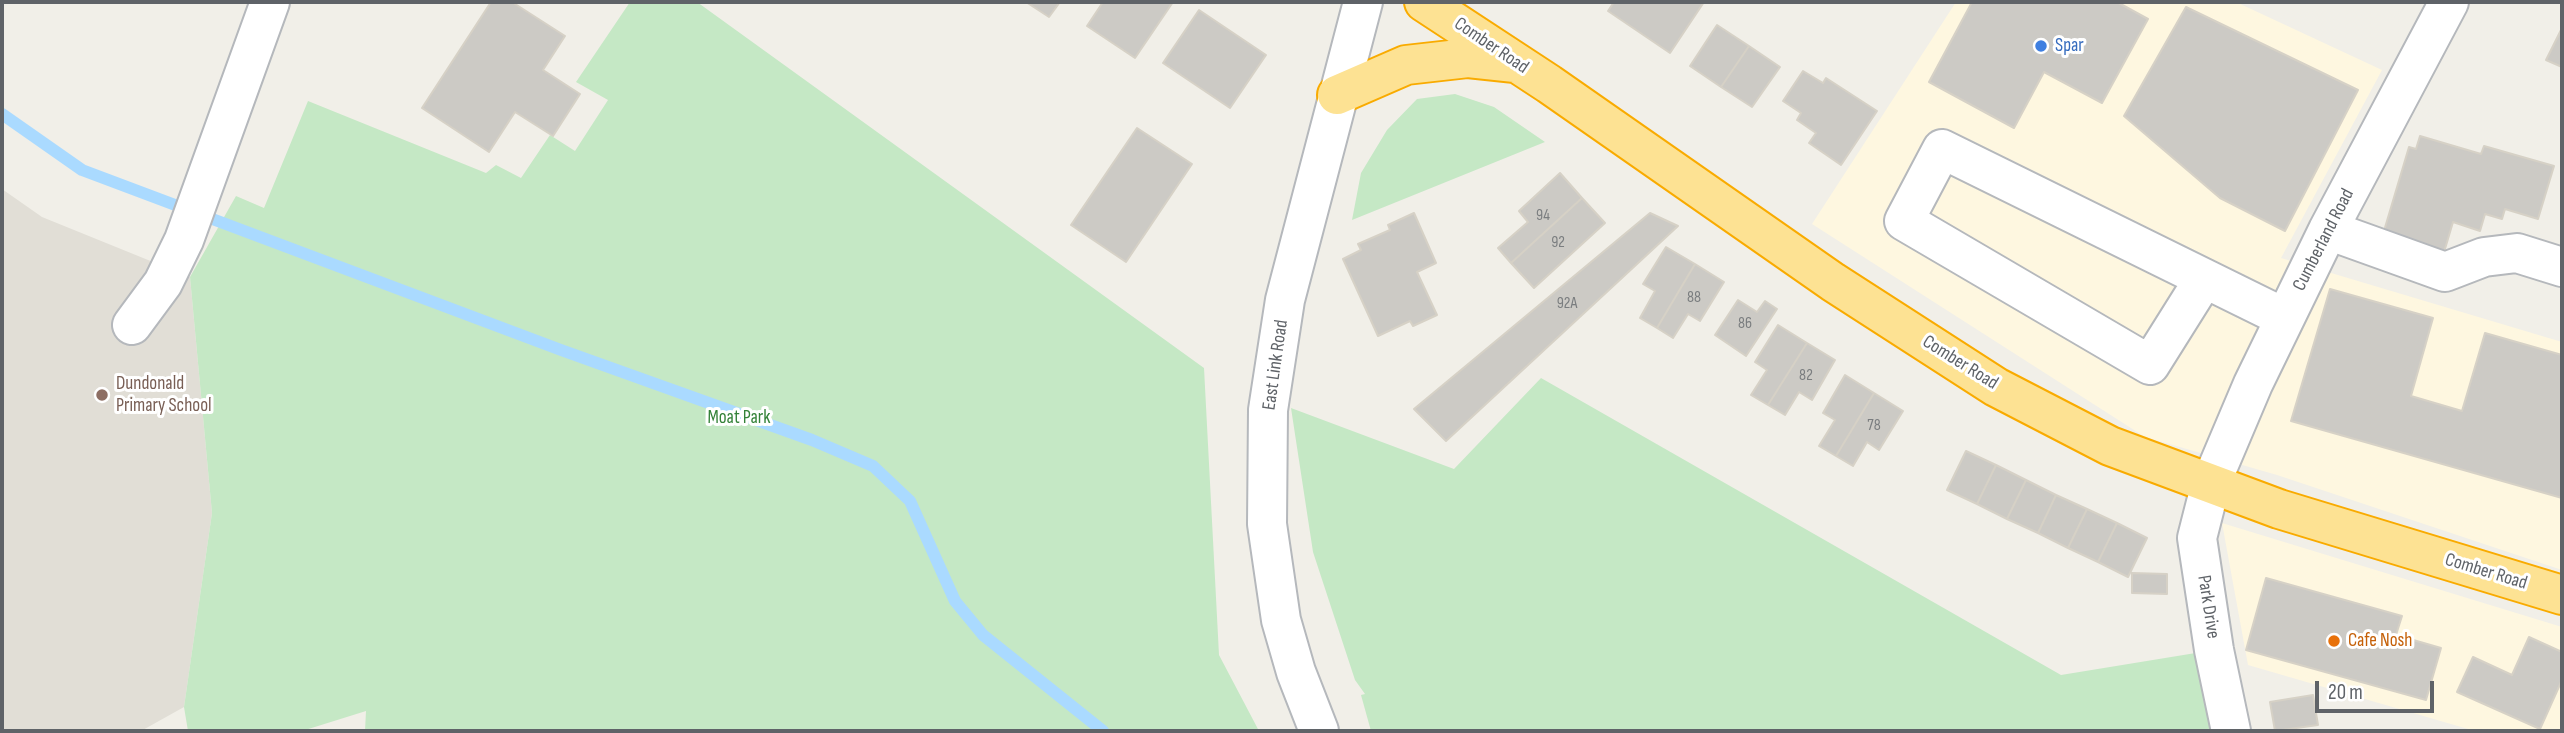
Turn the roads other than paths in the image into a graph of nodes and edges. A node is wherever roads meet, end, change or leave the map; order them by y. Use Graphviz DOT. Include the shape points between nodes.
graph roads {
  1 [pos="271,2"];
  2 [pos="1363,2"];
  3 [pos="1424,2"];
  4 [pos="2449,2"];
  5 [pos="1517,63"];
  6 [pos="1337,95"];
  7 [pos="2328,230"];
  8 [pos="2562,267"];
  9 [pos="2204,279"];
  10 [pos="2285,318"];
  11 [pos="132,325"];
  12 [pos="2211,484"];
  13 [pos="2562,595"];
  14 [pos="1319,731"];
  15 [pos="2231,731"];
  1 -- 11 [label="street" via="184,240 163,283"];
  2 -- 6 [label="street, East Link Road"];
  3 -- 5 [label="highway, Comber Road"];
  4 -- 7 [label="street, Cumberland Road"];
  5 -- 6 [label="highway" via="1468,58 1406,65"];
  5 -- 12 [label="highway, Comber Road" via="1832,282 1996,387 2110,446"];
  6 -- 14 [label="street, East Link Road" via="1284,300 1268,410 1267,524 1281,620"];
  7 -- 8 [label="street" via="2445,272 2484,257 2517,253"];
  7 -- 10 [label="street, Cumberland Road"];
  9 -- 9 [label="street" via="2150,365 1904,221 1942,149"];
  9 -- 10 [label="street"];
  10 -- 12 [label="street, Cumberland Road"];
  12 -- 13 [label="highway, Comber Road"];
  12 -- 15 [label="street, Park Drive" via="2197,538"];
}
